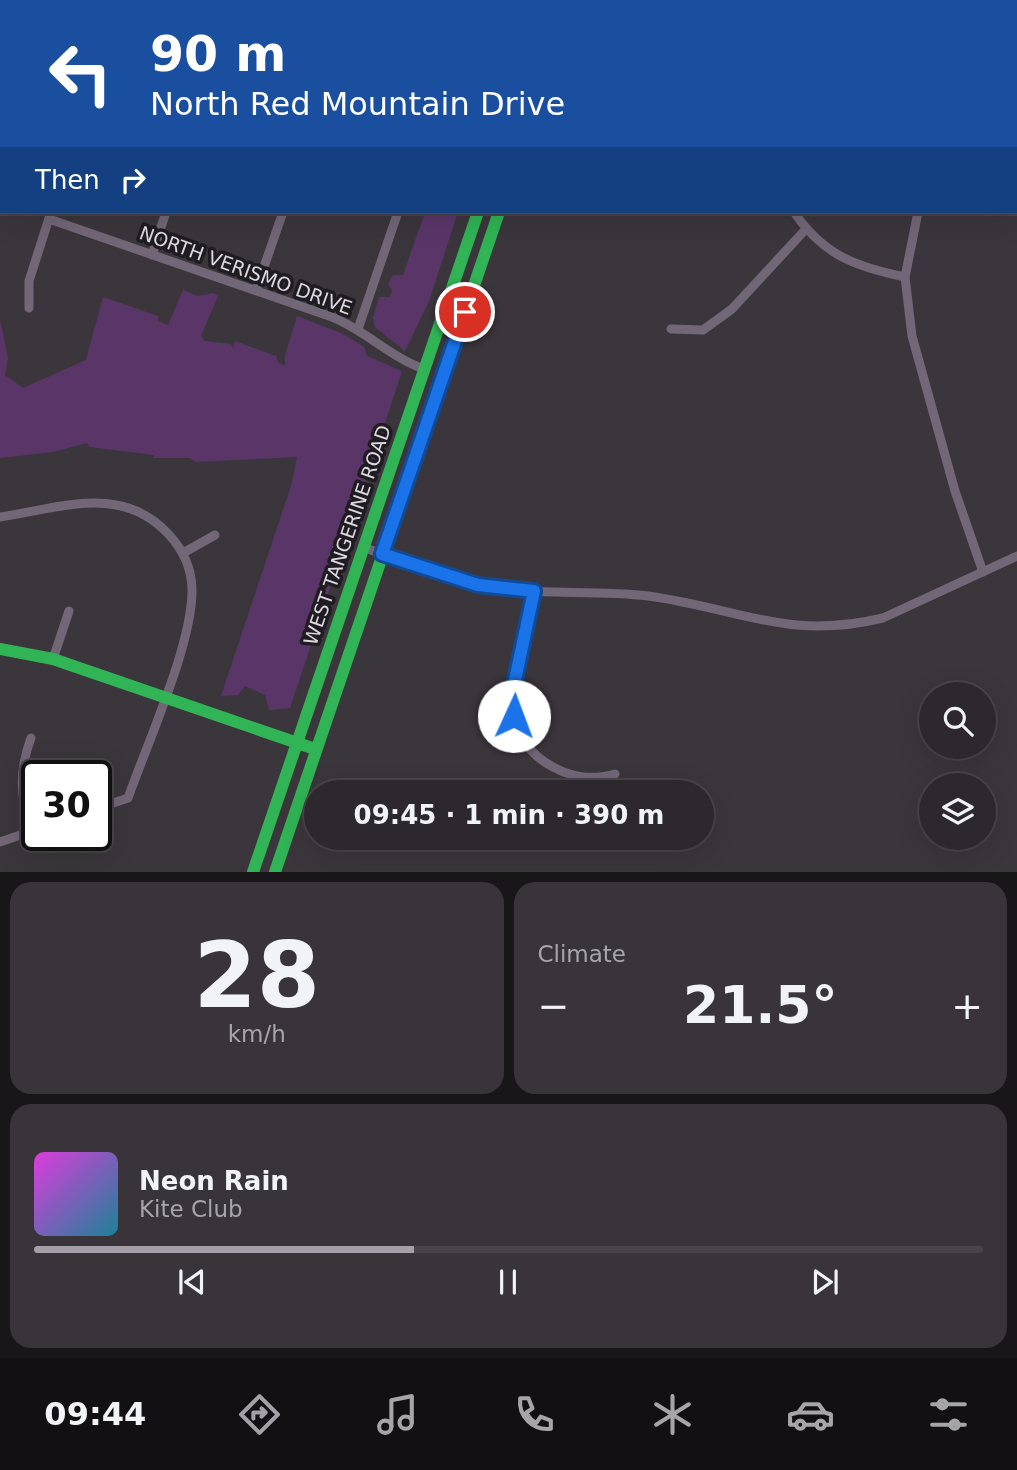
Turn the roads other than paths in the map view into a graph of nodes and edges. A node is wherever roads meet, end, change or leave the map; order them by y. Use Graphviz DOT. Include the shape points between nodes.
graph roads {
  1 [pos="165,214"];
  2 [pos="282,214"];
  3 [pos="397,214"];
  4 [pos="477,214"];
  5 [pos="498,214"];
  6 [pos="795,214"];
  7 [pos="918,214"];
  8 [pos="50,216"];
  9 [pos="806,229"];
  10 [pos="152,255"];
  11 [pos="905,277"];
  12 [pos="256,290"];
  13 [pos="29,308"];
  14 [pos="358,329"];
  15 [pos="671,329"];
  16 [pos="424,369"];
  17 [pos="0,517"];
  18 [pos="215,535"];
  19 [pos="363,547"];
  20 [pos="183,553"];
  21 [pos="382,554"];
  22 [pos="1017,556"];
  23 [pos="983,572"];
  24 [pos="534,591"];
  25 [pos="69,611"];
  26 [pos="0,649"];
  27 [pos="53,659"];
  28 [pos="164,697"];
  29 [pos="31,737"];
  30 [pos="295,743"];
  31 [pos="315,749"];
  32 [pos="25,760"];
  33 [pos="615,774"];
  34 [pos="112,803"];
  35 [pos="21,835"];
  36 [pos="0,842"];
  37 [pos="253,872"];
  38 [pos="275,872"];
  1 -- 10 [label="street"];
  2 -- 12 [label="street"];
  3 -- 14 [label="street"];
  4 -- 16 [label="main road, WEST TANGERINE ROAD"];
  5 -- 21 [label="main road, WEST TANGERINE ROAD"];
  6 -- 9 [label="street"];
  7 -- 11 [label="street"];
  8 -- 10 [label="street, NORTH VERISMO DRIVE"];
  8 -- 13 [label="street" via="29,281"];
  9 -- 11 [label="street" via="831,252 866,269"];
  9 -- 15 [label="street" via="732,309 703,330"];
  10 -- 12 [label="street, NORTH VERISMO DRIVE"];
  11 -- 23 [label="street" via="919,366"];
  12 -- 14 [label="street, NORTH VERISMO DRIVE"];
  14 -- 16 [label="street, NORTH VERISMO DRIVE" via="399,359"];
  16 -- 19 [label="main road, WEST TANGERINE ROAD"];
  17 -- 20 [label="street" via="96,503 116,505 159,524"];
  18 -- 20 [label="street"];
  19 -- 21 [label="street"];
  19 -- 30 [label="main road, WEST TANGERINE ROAD"];
  20 -- 28 [label="street" via="192,590 190,615"];
  21 -- 24 [label="street" via="478,585"];
  21 -- 31 [label="main road, WEST TANGERINE ROAD"];
  22 -- 23 [label="street"];
  23 -- 24 [label="street" via="883,618 833,627 779,625 648,596"];
  24 -- 33 [label="street" via="512,694 517,729 535,754 560,771 587,778"];
  25 -- 27 [label="street"];
  26 -- 27 [label="main road"];
  27 -- 28 [label="main road"];
  28 -- 30 [label="main road"];
  28 -- 34 [label="street" via="128,797"];
  29 -- 32 [label="street"];
  30 -- 31 [label="main road"];
  30 -- 37 [label="main road, WEST TANGERINE ROAD"];
  31 -- 38 [label="main road, WEST TANGERINE ROAD"];
  35 -- 36 [label="street"];
}
